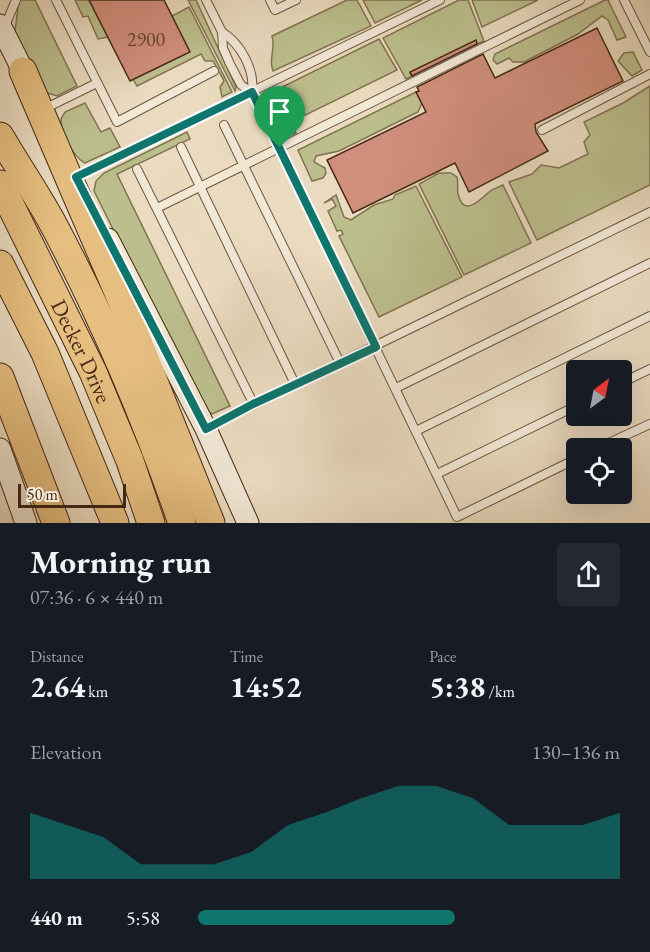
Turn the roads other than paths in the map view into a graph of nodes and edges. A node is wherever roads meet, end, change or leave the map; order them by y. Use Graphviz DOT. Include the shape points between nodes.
graph roads {
  1 [pos="16,0"];
  2 [pos="56,0"];
  3 [pos="206,0"];
  4 [pos="270,0"];
  5 [pos="296,0"];
  6 [pos="440,0"];
  7 [pos="580,0"];
  8 [pos="624,0"];
  9 [pos="1,28"];
  10 [pos="222,32"];
  11 [pos="650,52"];
  12 [pos="23,71"];
  13 [pos="214,71"];
  14 [pos="650,74"];
  15 [pos="97,83"];
  16 [pos="252,92"];
  17 [pos="42,110"];
  18 [pos="224,125"];
  19 [pos="542,130"];
  20 [pos="0,136"];
  21 [pos="181,147"];
  22 [pos="280,148"];
  23 [pos="244,166"];
  24 [pos="137,169"];
  25 [pos="76,177"];
  26 [pos="0,184"];
  27 [pos="200,187"];
  28 [pos="157,208"];
  29 [pos="650,212"];
  30 [pos="650,263"];
  31 [pos="0,264"];
  32 [pos="650,316"];
  33 [pos="376,347"];
  34 [pos="45,352"];
  35 [pos="340,363"];
  36 [pos="650,369"];
  37 [pos="0,377"];
  38 [pos="632,378"];
  39 [pos="295,384"];
  40 [pos="396,388"];
  41 [pos="253,404"];
  42 [pos="566,411"];
  43 [pos="650,424"];
  44 [pos="206,429"];
  45 [pos="416,431"];
  46 [pos="620,438"];
  47 [pos="0,449"];
  48 [pos="566,464"];
  49 [pos="437,474"];
  50 [pos="26,523"];
  51 [pos="56,523"];
  52 [pos="100,523"];
  53 [pos="115,523"];
  54 [pos="151,523"];
  55 [pos="182,523"];
  56 [pos="211,523"];
  57 [pos="248,523"];
  1 -- 9 [label="lane"];
  2 -- 15 [label="lane"];
  3 -- 10 [label="lane"];
  4 -- 5 [label="lane" via="275,10"];
  6 -- 16 [label="lane"];
  7 -- 22 [label="lane"];
  8 -- 11 [label="lane"];
  9 -- 12 [label="main road"];
  10 -- 16 [label="lane" via="230,64 241,85"];
  10 -- 16 [label="lane" via="235,40 246,61 254,78"];
  12 -- 17 [label="main road"];
  12 -- 56 [label="highway"];
  13 -- 15 [label="lane" via="117,122"];
  14 -- 19 [label="lane"];
  15 -- 17 [label="lane"];
  16 -- 22 [label="lane"];
  16 -- 25 [label="lane"];
  17 -- 25 [label="main road"];
  18 -- 23 [label="lane"];
  20 -- 55 [label="highway" via="51,221 108,332"];
  21 -- 27 [label="lane"];
  22 -- 23 [label="lane"];
  22 -- 33 [label="lane"];
  23 -- 27 [label="lane"];
  23 -- 35 [label="lane"];
  24 -- 28 [label="lane"];
  25 -- 44 [label="main road"];
  26 -- 54 [label="highway, Decker Drive" via="93,372"];
  27 -- 28 [label="lane"];
  27 -- 39 [label="lane"];
  28 -- 41 [label="lane"];
  29 -- 33 [label="lane"];
  30 -- 40 [label="lane"];
  31 -- 34 [label="highway, Decker Drive"];
  32 -- 45 [label="lane"];
  33 -- 35 [label="lane"];
  33 -- 40 [label="lane"];
  34 -- 52 [label="highway"];
  34 -- 53 [label="highway, Decker Drive"];
  35 -- 39 [label="lane"];
  36 -- 38 [label="lane"];
  37 -- 51 [label="highway"];
  39 -- 41 [label="lane"];
  40 -- 45 [label="lane"];
  41 -- 44 [label="lane"];
  42 -- 49 [label="lane"];
  43 -- 46 [label="lane"];
  44 -- 57 [label="main road"];
  45 -- 49 [label="lane"];
  47 -- 50 [label="main road"];
  48 -- 49 [label="lane" via="457,517"];
}
